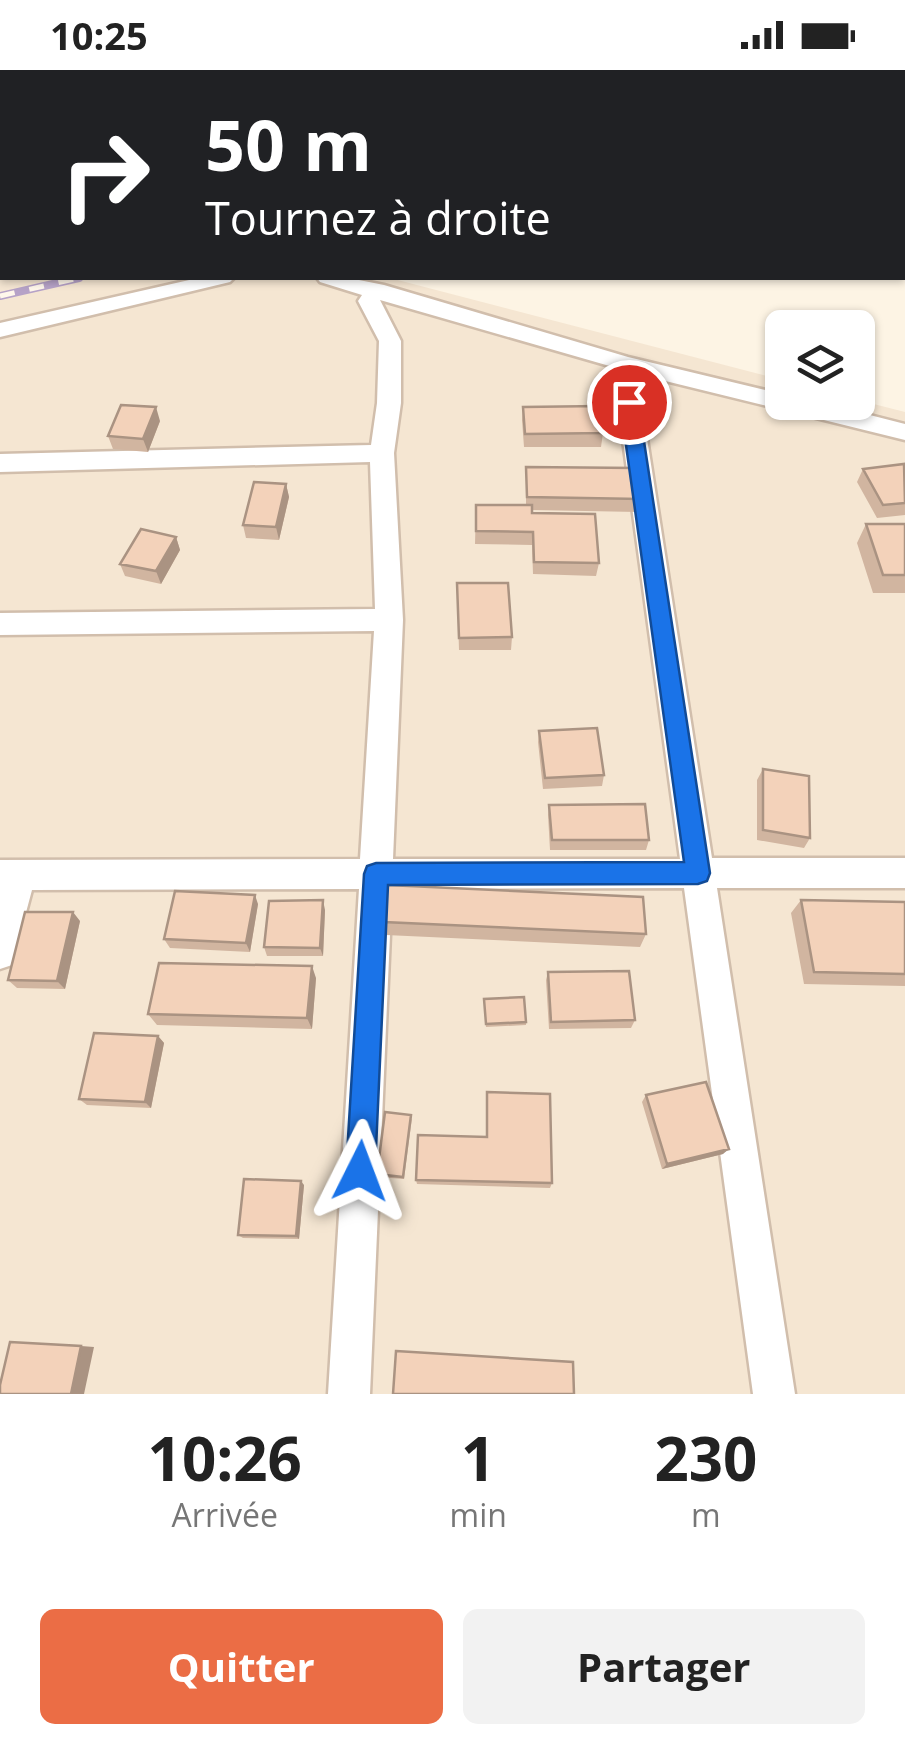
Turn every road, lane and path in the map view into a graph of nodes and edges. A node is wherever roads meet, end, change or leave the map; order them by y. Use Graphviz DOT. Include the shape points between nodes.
graph roads {
  1 [pos="214,280"];
  2 [pos="335,280"];
  3 [pos="376,290"];
  4 [pos="0,330"];
  5 [pos="624,363"];
  6 [pos="765,397"];
  7 [pos="857,420"];
  8 [pos="905,432"];
  9 [pos="382,453"];
  10 [pos="0,463"];
  11 [pos="389,620"];
  12 [pos="0,624"];
  13 [pos="698,873"];
  14 [pos="905,873"];
  15 [pos="376,874"];
  16 [pos="10,875"];
  17 [pos="0,953"];
  18 [pos="349,1394"];
  19 [pos="774,1394"];
  1 -- 4 [label="street"];
  2 -- 3 [label="street"];
  3 -- 5 [label="street"];
  3 -- 9 [label="street" via="370,301 390,341"];
  5 -- 6 [label="street"];
  5 -- 13 [label="street"];
  7 -- 8 [label="street"];
  9 -- 10 [label="street"];
  9 -- 11 [label="street"];
  11 -- 12 [label="street"];
  11 -- 15 [label="street"];
  13 -- 14 [label="street"];
  13 -- 15 [label="street"];
  13 -- 19 [label="street"];
  15 -- 16 [label="street"];
  15 -- 18 [label="street"];
  16 -- 17 [label="street"];
}
